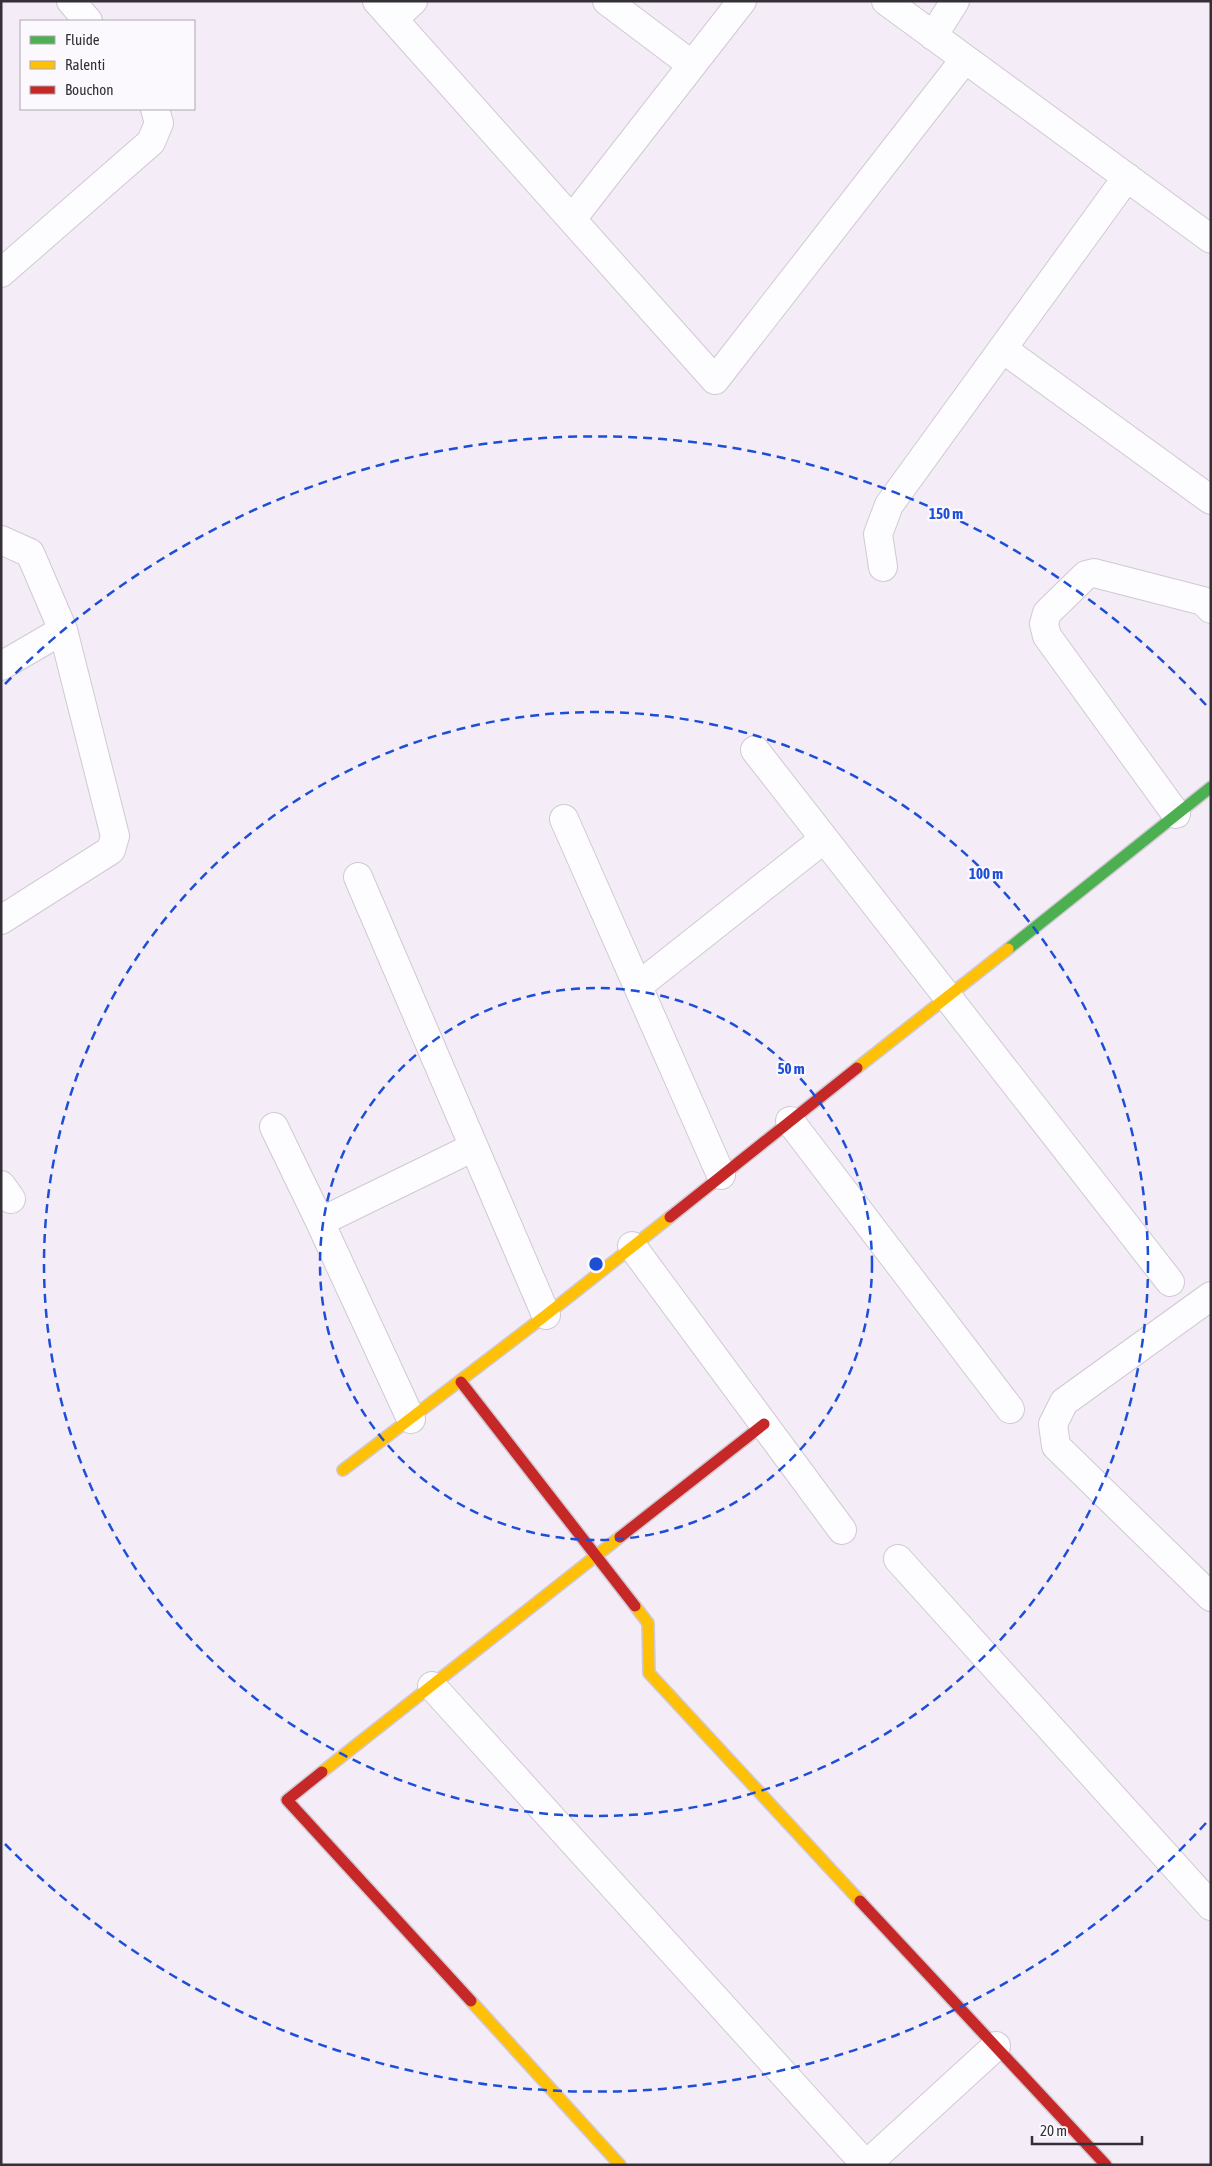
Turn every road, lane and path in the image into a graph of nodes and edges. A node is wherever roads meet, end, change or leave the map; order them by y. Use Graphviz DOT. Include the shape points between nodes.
graph roads {
  1 [pos="71,1"];
  2 [pos="607,1"];
  3 [pos="742,1"];
  4 [pos="886,1"];
  5 [pos="955,1"];
  6 [pos="394,7"];
  7 [pos="87,20"];
  8 [pos="933,36"];
  9 [pos="966,59"];
  10 [pos="692,65"];
  11 [pos="155,110"];
  12 [pos="1127,177"];
  13 [pos="572,219"];
  14 [pos="1211,239"];
  15 [pos="1,273"];
  16 [pos="1003,349"];
  17 [pos="1211,500"];
  18 [pos="1,540"];
  19 [pos="883,567"];
  20 [pos="1211,609"];
  21 [pos="63,630"];
  22 [pos="1,666"];
  23 [pos="755,750"];
  24 [pos="1211,787"];
  25 [pos="1176,814"];
  26 [pos="564,819"];
  27 [pos="824,839"];
  28 [pos="358,877"];
  29 [pos="1,920"];
  30 [pos="638,986"];
  31 [pos="947,996"];
  32 [pos="790,1121"];
  33 [pos="274,1127"];
  34 [pos="474,1147"];
  35 [pos="721,1175"];
  36 [pos="320,1222"];
  37 [pos="632,1246"];
  38 [pos="1170,1282"];
  39 [pos="1211,1296"];
  40 [pos="546,1315"];
  41 [pos="461,1382"];
  42 [pos="1010,1408"];
  43 [pos="411,1419"];
  44 [pos="764,1424"];
  45 [pos="343,1470"];
  46 [pos="842,1530"];
  47 [pos="597,1556"];
  48 [pos="898,1559"];
  49 [pos="1211,1596"];
  50 [pos="432,1686"];
  51 [pos="1209,1899"];
  52 [pos="996,2046"];
  53 [pos="620,2165"];
  54 [pos="866,2165"];
  55 [pos="1106,2165"];
  1 -- 7 [label="street"];
  2 -- 10 [label="street"];
  3 -- 10 [label="street"];
  4 -- 8 [label="street"];
  5 -- 8 [label="street"];
  6 -- 13 [label="street"];
  8 -- 9 [label="street"];
  9 -- 12 [label="street"];
  9 -- 13 [label="street" via="715,380"];
  10 -- 13 [label="street"];
  11 -- 15 [label="street" via="159,123 151,142"];
  12 -- 14 [label="street"];
  12 -- 16 [label="street"];
  16 -- 17 [label="street"];
  16 -- 19 [label="street" via="889,505 878,534"];
  18 -- 21 [label="street" via="30,553"];
  20 -- 25 [label="street" via="1203,601 1094,573 1086,575 1047,613 1044,624 1047,636"];
  21 -- 22 [label="street"];
  21 -- 29 [label="street" via="116,836 111,850"];
  23 -- 27 [label="street"];
  24 -- 25 [label="street"];
  25 -- 31 [label="street"];
  26 -- 30 [label="street"];
  27 -- 30 [label="street"];
  27 -- 31 [label="street"];
  28 -- 34 [label="street"];
  30 -- 35 [label="street"];
  31 -- 32 [label="street"];
  31 -- 38 [label="street"];
  32 -- 35 [label="street"];
  32 -- 42 [label="street"];
  33 -- 36 [label="street"];
  34 -- 36 [label="street"];
  34 -- 40 [label="street"];
  35 -- 37 [label="street"];
  36 -- 43 [label="street"];
  37 -- 40 [label="street"];
  37 -- 44 [label="street"];
  39 -- 49 [label="street" via="1064,1402 1053,1424 1056,1446"];
  40 -- 41 [label="street"];
  41 -- 43 [label="street"];
  41 -- 47 [label="street"];
  43 -- 45 [label="street"];
  44 -- 46 [label="street"];
  44 -- 47 [label="street"];
  47 -- 50 [label="street"];
  47 -- 52 [label="street" via="648,1623 649,1673"];
  48 -- 51 [label="street"];
  50 -- 53 [label="street" via="287,1800"];
  50 -- 54 [label="street"];
  52 -- 54 [label="street"];
  52 -- 55 [label="street"];
}
